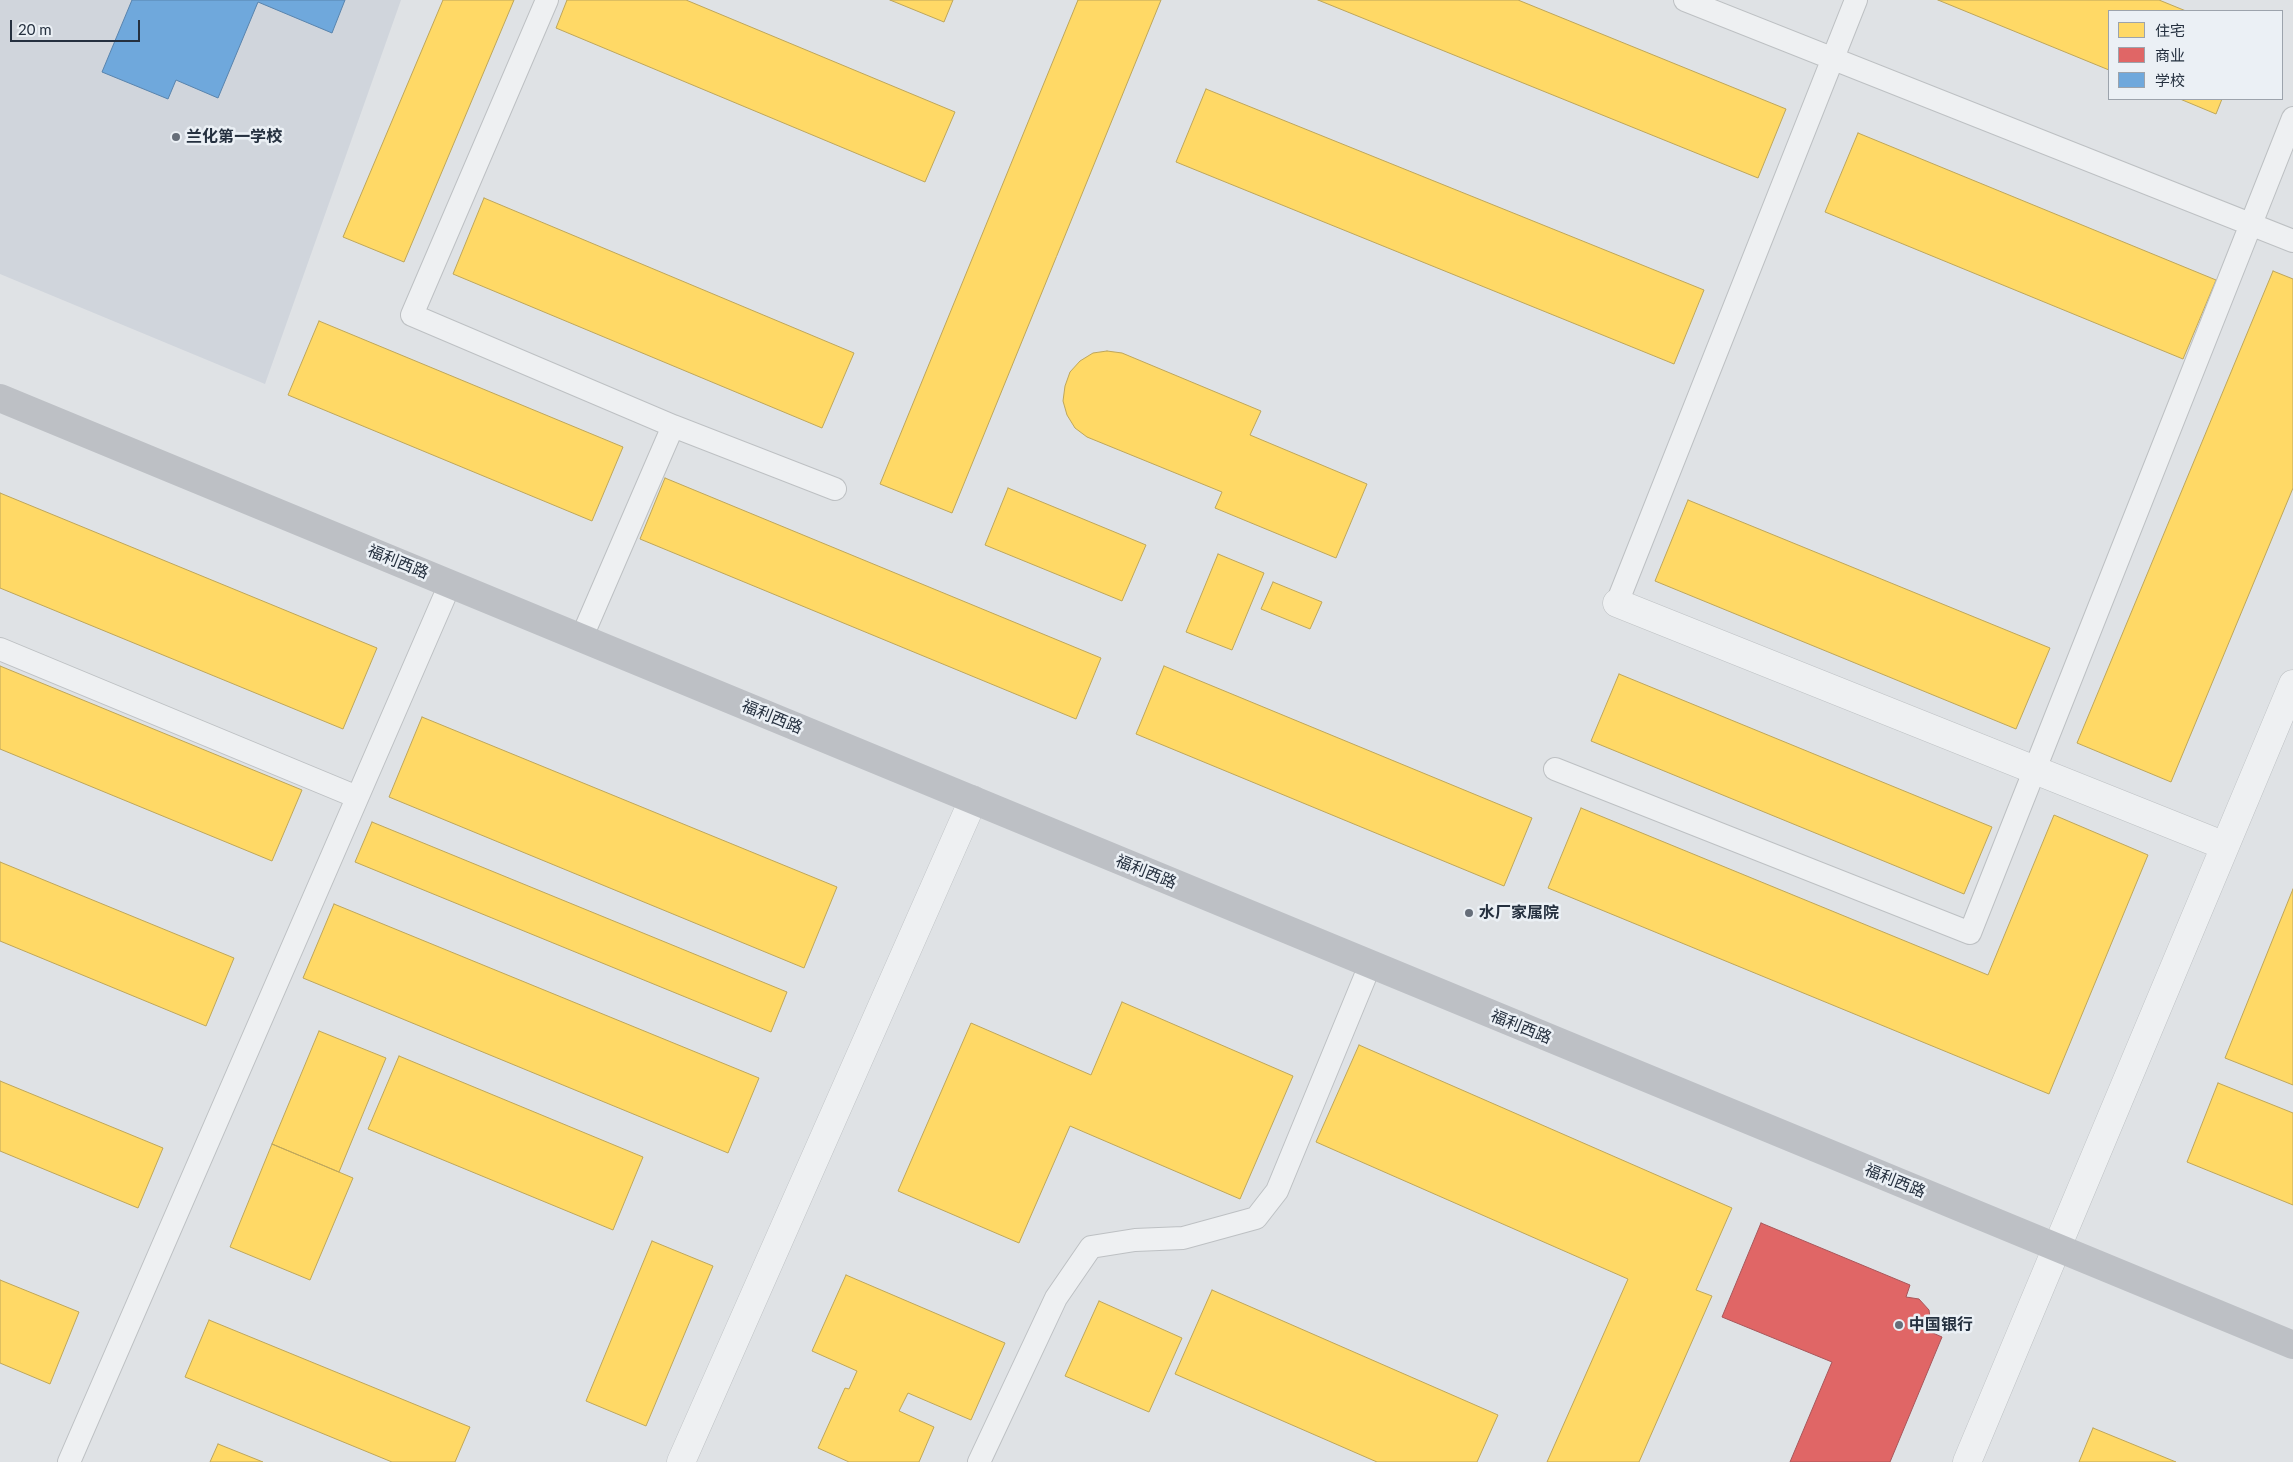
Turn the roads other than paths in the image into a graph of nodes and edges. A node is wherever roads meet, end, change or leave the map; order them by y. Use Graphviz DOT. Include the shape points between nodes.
graph roads {
  1 [pos="547,0"];
  2 [pos="1685,0"];
  3 [pos="1856,0"];
  4 [pos="1833,58"];
  5 [pos="2293,118"];
  6 [pos="2251,224"];
  7 [pos="2293,241"];
  8 [pos="0,398"];
  9 [pos="673,426"];
  10 [pos="835,489"];
  11 [pos="450,584"];
  12 [pos="1616,602"];
  13 [pos="582,639"];
  14 [pos="0,649"];
  15 [pos="2293,684"];
  16 [pos="1555,769"];
  17 [pos="2034,771"];
  18 [pos="357,797"];
  19 [pos="973,800"];
  20 [pos="2225,846"];
  21 [pos="1370,965"];
  22 [pos="2056,1248"];
  23 [pos="2293,1345"];
  24 [pos="69,1462"];
  25 [pos="681,1462"];
  26 [pos="980,1462"];
  27 [pos="1967,1462"];
  1 -- 9 [label="lane" via="412,315"];
  2 -- 4 [label="lane"];
  3 -- 4 [label="lane"];
  4 -- 6 [label="lane"];
  4 -- 12 [label="lane"];
  5 -- 6 [label="lane"];
  6 -- 7 [label="lane"];
  6 -- 17 [label="lane"];
  8 -- 11 [label="main road, 福利西路"];
  9 -- 10 [label="lane"];
  9 -- 13 [label="lane"];
  11 -- 13 [label="main road, 福利西路"];
  11 -- 18 [label="lane"];
  12 -- 17 [label="street"];
  13 -- 19 [label="main road, 福利西路"];
  14 -- 18 [label="lane"];
  15 -- 20 [label="street"];
  16 -- 17 [label="lane" via="1970,933"];
  17 -- 20 [label="street"];
  18 -- 24 [label="lane"];
  19 -- 21 [label="main road, 福利西路"];
  19 -- 25 [label="street"];
  20 -- 22 [label="street"];
  21 -- 22 [label="main road, 福利西路"];
  21 -- 26 [label="lane" via="1277,1191 1256,1218 1183,1238 1134,1240 1091,1247 1056,1298"];
  22 -- 23 [label="main road, 福利西路"];
  22 -- 27 [label="street"];
}
